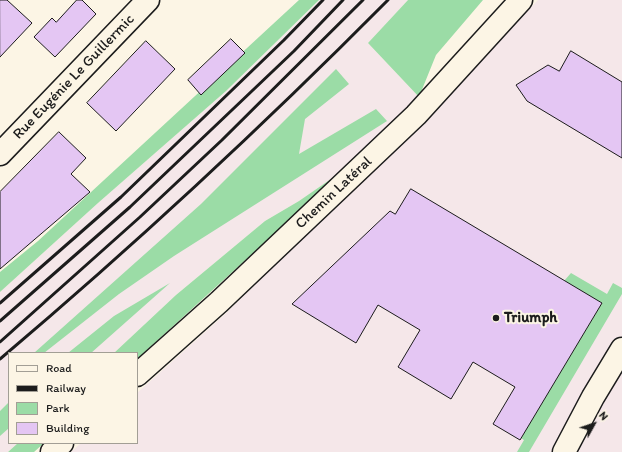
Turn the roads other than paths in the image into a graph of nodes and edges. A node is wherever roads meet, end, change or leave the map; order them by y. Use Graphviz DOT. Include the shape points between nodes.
graph roads {
  1 [pos="148,0"];
  2 [pos="521,0"];
  3 [pos="0,154"];
  4 [pos="622,349"];
  5 [pos="138,374"];
  6 [pos="61,444"];
  7 [pos="52,452"];
  8 [pos="564,452"];
  1 -- 3 [label="street, Rue Eugénie Le Guillermic"];
  2 -- 5 [label="street, Chemin Latéral" via="416,115 219,302"];
  4 -- 8 [label="street"];
  6 -- 7 [label="street"];
}
